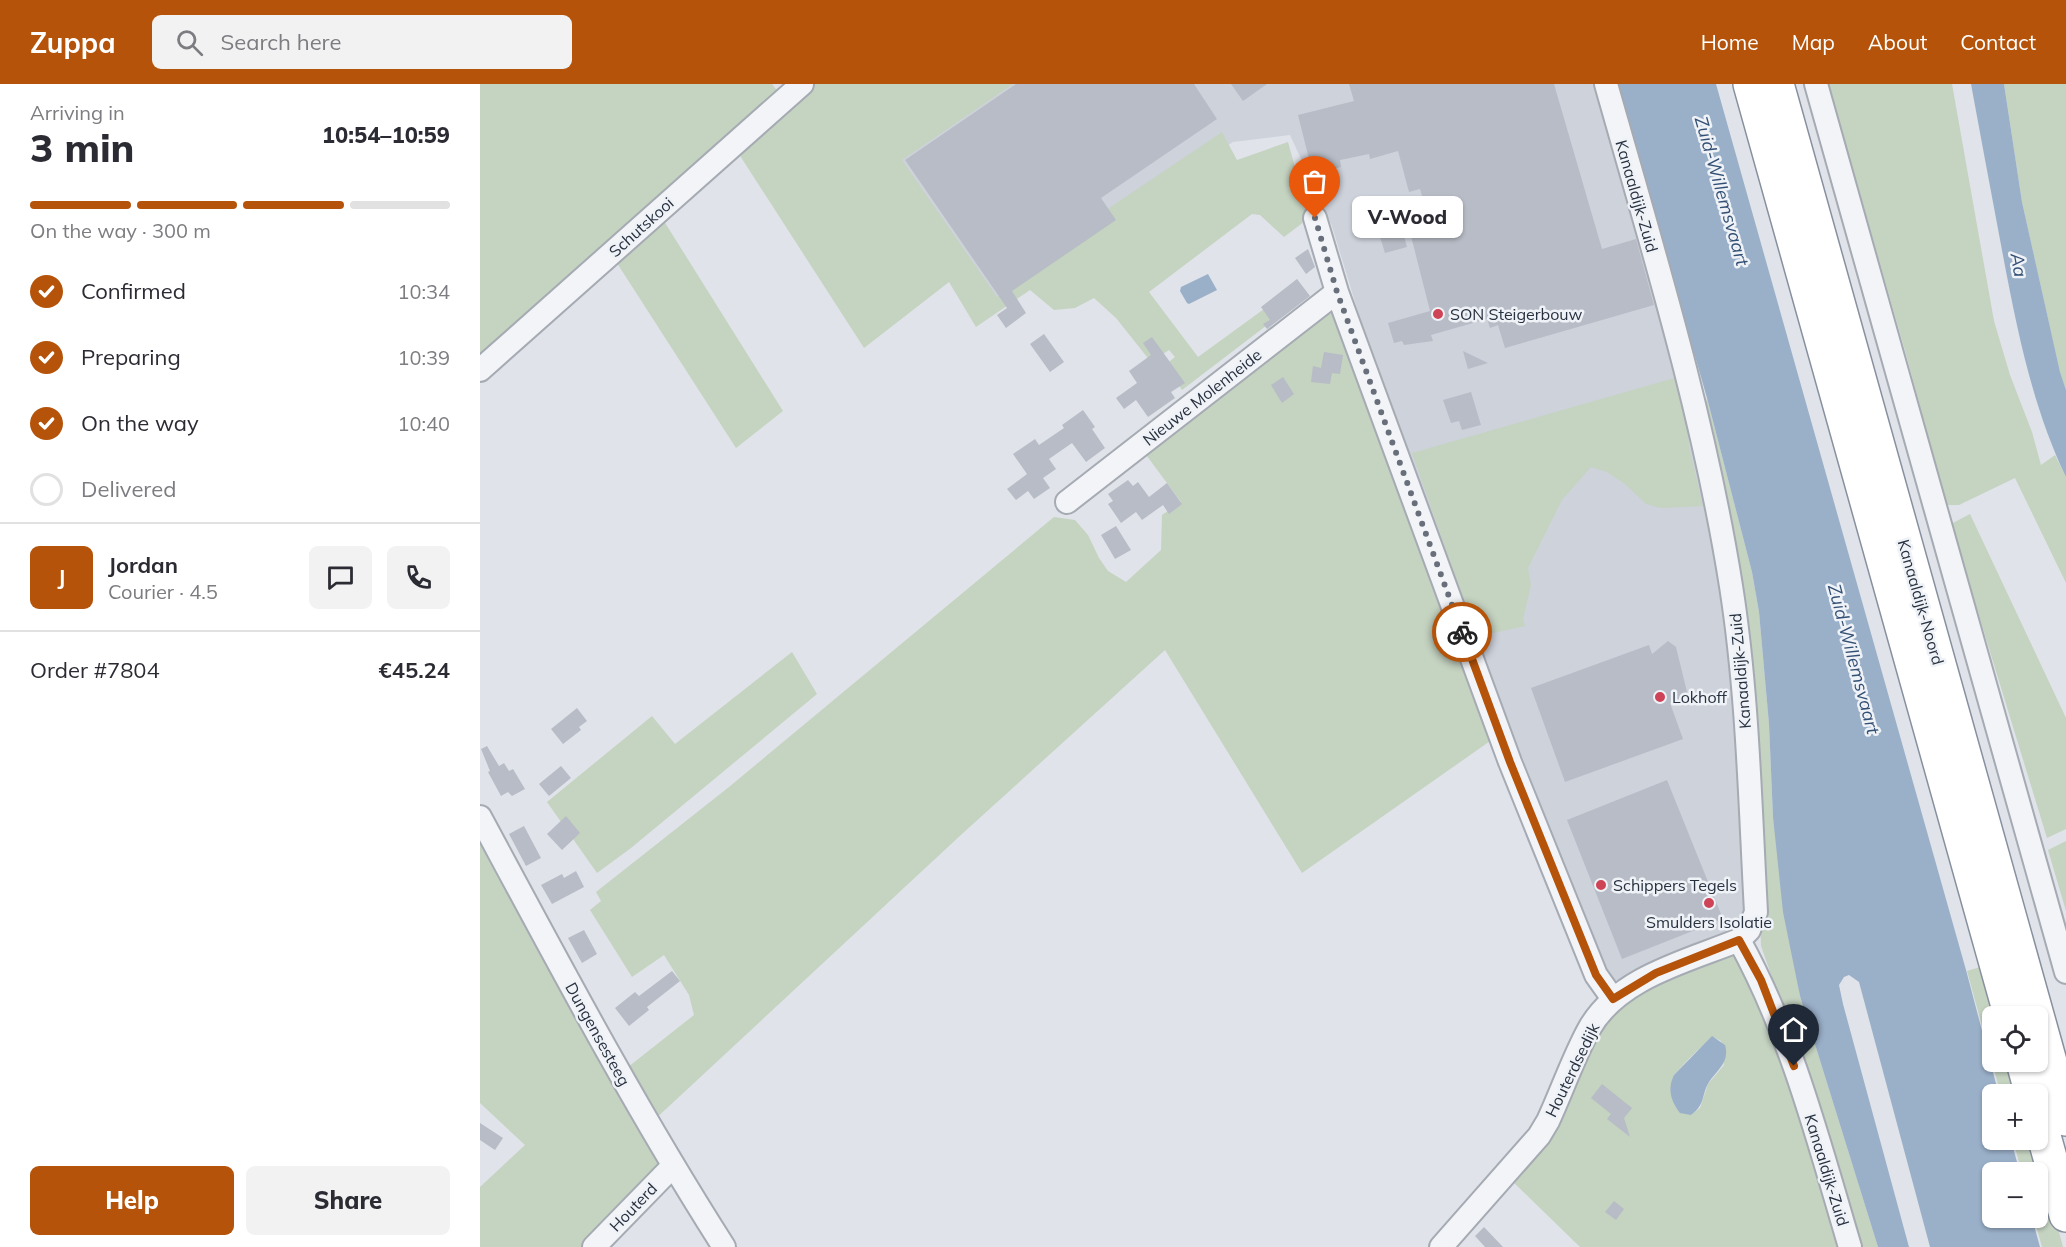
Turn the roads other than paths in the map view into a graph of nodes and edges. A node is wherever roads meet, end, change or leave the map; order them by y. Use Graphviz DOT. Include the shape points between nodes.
graph roads {
  1 [pos="802,84"];
  2 [pos="1605,84"];
  3 [pos="1750,84"];
  4 [pos="1777,84"];
  5 [pos="1816,84"];
  6 [pos="1315,218"];
  7 [pos="1337,292"];
  8 [pos="480,370"];
  9 [pos="1067,502"];
  10 [pos="480,817"];
  11 [pos="1739,940"];
  12 [pos="2066,972"];
  13 [pos="1613,999"];
  14 [pos="2008,1006"];
  15 [pos="2066,1119"];
  16 [pos="2048,1150"];
  17 [pos="672,1167"];
  18 [pos="2066,1215"];
  19 [pos="594,1247"];
  20 [pos="724,1247"];
  21 [pos="1441,1247"];
  22 [pos="1850,1247"];
  1 -- 8 [label="street, Schutskooi"];
  2 -- 11 [label="street, Kanaaldijk-Zuid" via="1688,379 1731,586 1741,661 1756,912 1749,930"];
  3 -- 14 [label="highway, Kanaaldijk-Noord"];
  4 -- 15 [label="highway, Kanaaldijk-Noord"];
  5 -- 12 [label="street"];
  6 -- 7 [label="street"];
  7 -- 9 [label="street, Nieuwe Molenheide"];
  7 -- 13 [label="street" via="1510,762 1596,975"];
  10 -- 17 [label="street, Dungensesteeg"];
  11 -- 13 [label="street, Houterdsedijk" via="1656,973"];
  11 -- 22 [label="street, Kanaaldijk-Zuid" via="1761,980 1802,1088"];
  13 -- 21 [label="street, Houterdsedijk" via="1589,1028 1539,1136"];
  16 -- 18 [label="highway"];
  17 -- 19 [label="street, Houterd"];
  17 -- 20 [label="street, Dungensesteeg"];
}
